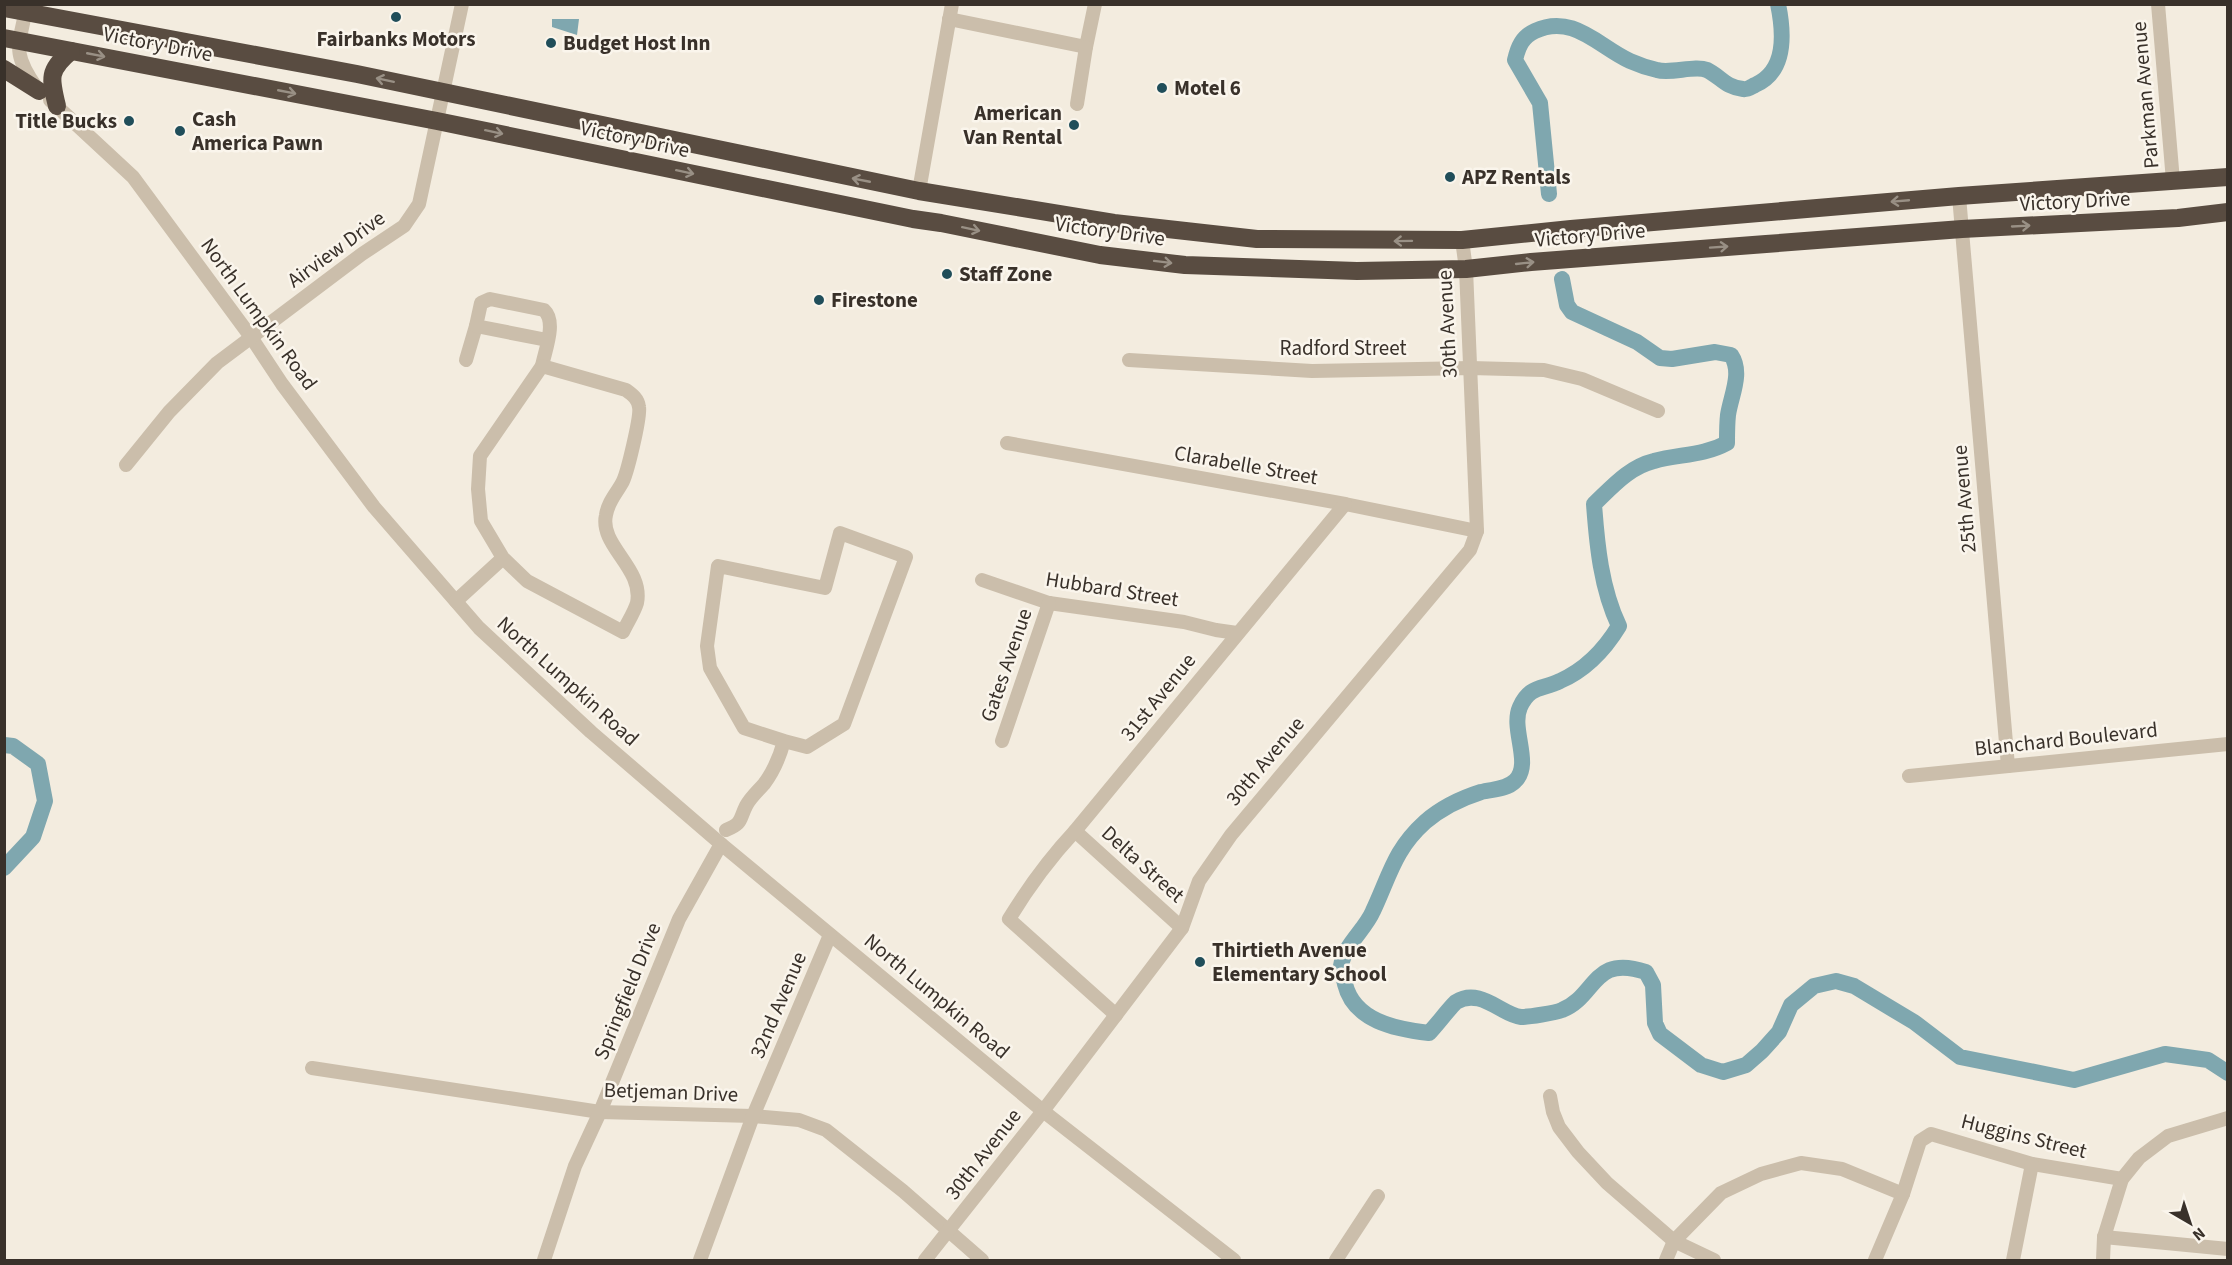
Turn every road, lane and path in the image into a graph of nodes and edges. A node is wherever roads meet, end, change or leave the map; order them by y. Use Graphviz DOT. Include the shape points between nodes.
graph roads {
  1 [pos="462,4"];
  2 [pos="1095,4"];
  3 [pos="2158,4"];
  4 [pos="26,8"];
  5 [pos="4,9"];
  6 [pos="950,12"];
  7 [pos="11,39"];
  8 [pos="1086,47"];
  9 [pos="71,51"];
  10 [pos="4,69"];
  11 [pos="39,91"];
  12 [pos="442,92"];
  13 [pos="1077,104"];
  14 [pos="57,106"];
  15 [pos="437,121"];
  16 [pos="2228,177"];
  17 [pos="2173,181"];
  18 [pos="919,191"];
  19 [pos="1959,196"];
  20 [pos="2228,212"];
  21 [pos="913,219"];
  22 [pos="1962,230"];
  23 [pos="1462,240"];
  24 [pos="1467,269"];
  25 [pos="476,326"];
  26 [pos="251,337"];
  27 [pos="547,340"];
  28 [pos="466,360"];
  29 [pos="1129,360"];
  30 [pos="542,366"];
  31 [pos="1471,368"];
  32 [pos="1658,411"];
  33 [pos="1007,443"];
  34 [pos="126,465"];
  35 [pos="1345,504"];
  36 [pos="1478,531"];
  37 [pos="503,558"];
  38 [pos="982,580"];
  39 [pos="456,602"];
  40 [pos="1049,603"];
  41 [pos="1237,633"];
  42 [pos="784,741"];
  43 [pos="1002,741"];
  44 [pos="2228,744"];
  45 [pos="2008,766"];
  46 [pos="1909,776"];
  47 [pos="1075,831"];
  48 [pos="721,838"];
  49 [pos="1182,928"];
  50 [pos="830,935"];
  51 [pos="1116,1015"];
  52 [pos="312,1068"];
  53 [pos="1550,1096"];
  54 [pos="1043,1111"];
  55 [pos="600,1112"];
  56 [pos="753,1116"];
  57 [pos="2228,1118"];
  58 [pos="2032,1164"];
  59 [pos="2122,1179"];
  60 [pos="1903,1194"];
  61 [pos="1378,1196"];
  62 [pos="949,1232"];
  63 [pos="2104,1237"];
  64 [pos="1674,1241"];
  65 [pos="2228,1249"];
  66 [pos="1222,1256"];
  67 [pos="544,1260"];
  68 [pos="700,1260"];
  69 [pos="925,1260"];
  70 [pos="982,1260"];
  71 [pos="1234,1260"];
  72 [pos="1336,1260"];
  73 [pos="1666,1260"];
  74 [pos="1714,1260"];
  75 [pos="1875,1260"];
  76 [pos="2013,1260"];
  77 [pos="2103,1260"];
  1 -- 12 [label="street, Airview Drive"];
  2 -- 8 [label="street"];
  3 -- 17 [label="street, Parkman Avenue"];
  4 -- 5 [label="highway, Victory Drive"];
  4 -- 7 [label="street, North Lumpkin Road"];
  12 -- 4 [label="highway, Victory Drive, one-way"];
  6 -- 8 [label="street"];
  6 -- 18 [label="street"];
  7 -- 9 [label="highway, Victory Drive"];
  7 -- 11 [label="street, North Lumpkin Road"];
  8 -- 13 [label="street"];
  9 -- 14 [label="highway" via="52,73"];
  9 -- 15 [label="highway, Victory Drive, one-way"];
  10 -- 11 [label="highway"];
  11 -- 14 [label="street, North Lumpkin Road"];
  12 -- 15 [label="street, Airview Drive"];
  18 -- 12 [label="highway, Victory Drive, one-way"];
  14 -- 26 [label="street, North Lumpkin Road" via="133,177"];
  15 -- 21 [label="highway, Victory Drive, one-way"];
  15 -- 26 [label="street, Airview Drive" via="419,204 404,226"];
  16 -- 17 [label="highway, Victory Drive"];
  17 -- 19 [label="highway, Victory Drive"];
  18 -- 21 [label="highway"];
  23 -- 18 [label="highway, Victory Drive, one-way" via="1257,239 1114,223"];
  19 -- 22 [label="street, 25th Avenue"];
  19 -- 23 [label="highway, Victory Drive, one-way"];
  22 -- 20 [label="highway, Victory Drive, one-way"];
  21 -- 24 [label="highway, Victory Drive, one-way" via="1100,255 1185,265 1357,272"];
  24 -- 22 [label="highway, Victory Drive, one-way"];
  22 -- 45 [label="street, 25th Avenue"];
  23 -- 24 [label="street, 30th Avenue"];
  24 -- 31 [label="street, 30th Avenue"];
  25 -- 27 [label="street"];
  25 -- 27 [label="street" via="481,303 490,299 544,310 551,320"];
  25 -- 28 [label="street"];
  26 -- 34 [label="street, Airview Drive" via="177,404"];
  26 -- 39 [label="street, North Lumpkin Road" via="374,507"];
  27 -- 30 [label="street"];
  29 -- 31 [label="street, Radford Street" via="1312,371"];
  30 -- 37 [label="street" via="480,456 481,521"];
  30 -- 37 [label="street" via="627,390 639,404 624,482 605,517 606,530 636,581 636,605 622,632 527,581"];
  31 -- 32 [label="street, Radford Street" via="1544,370 1582,379"];
  31 -- 36 [label="street, 30th Avenue"];
  33 -- 35 [label="street, Clarabelle Street"];
  35 -- 36 [label="street, Clarabelle Street"];
  35 -- 41 [label="street, 31st Avenue"];
  36 -- 49 [label="street, 30th Avenue" via="1470,550 1231,835 1199,881"];
  37 -- 39 [label="street"];
  38 -- 40 [label="street, Hubbard Street"];
  39 -- 48 [label="street, North Lumpkin Road" via="591,732"];
  40 -- 41 [label="street, Hubbard Street"];
  40 -- 43 [label="street, Gates Avenue"];
  41 -- 47 [label="street, 31st Avenue"];
  42 -- 42 [label="street" via="807,747 844,724 906,557 840,532 825,588 718,566 706,646 710,668 744,728"];
  42 -- 48 [label="street, Springfield Drive" via="766,782 743,817"];
  44 -- 45 [label="street, Blanchard Boulevard"];
  45 -- 46 [label="street, Blanchard Boulevard"];
  47 -- 49 [label="street, Delta Street"];
  47 -- 51 [label="street, 31st Avenue" via="1037,875 1009,920"];
  48 -- 50 [label="street, North Lumpkin Road"];
  48 -- 55 [label="street, Springfield Drive" via="679,919"];
  49 -- 51 [label="street, 30th Avenue"];
  50 -- 54 [label="street, North Lumpkin Road"];
  50 -- 56 [label="street, 32nd Avenue"];
  51 -- 54 [label="street, 30th Avenue"];
  52 -- 55 [label="street, Betjeman Drive"];
  53 -- 64 [label="street" via="1559,1127 1578,1152 1607,1183"];
  54 -- 62 [label="street, 30th Avenue"];
  54 -- 66 [label="street, North Lumpkin Road"];
  55 -- 56 [label="street, Betjeman Drive"];
  55 -- 67 [label="street, Springfield Drive" via="575,1166"];
  56 -- 62 [label="street, Betjeman Drive" via="799,1120 826,1130"];
  56 -- 68 [label="street, 32nd Avenue"];
  57 -- 59 [label="street" via="2168,1136 2139,1158"];
  58 -- 59 [label="street, Huggins Street"];
  58 -- 60 [label="street, Huggins Street" via="1931,1134 1920,1141"];
  58 -- 76 [label="street"];
  59 -- 63 [label="street"];
  60 -- 64 [label="street" via="1842,1169 1801,1163 1761,1174 1721,1193"];
  60 -- 75 [label="street"];
  61 -- 72 [label="street"];
  62 -- 69 [label="street, 30th Avenue"];
  62 -- 70 [label="street, Betjeman Drive"];
  63 -- 65 [label="street"];
  63 -- 77 [label="street"];
  64 -- 73 [label="street"];
  64 -- 74 [label="street"];
  66 -- 71 [label="street, North Lumpkin Road"];
}
